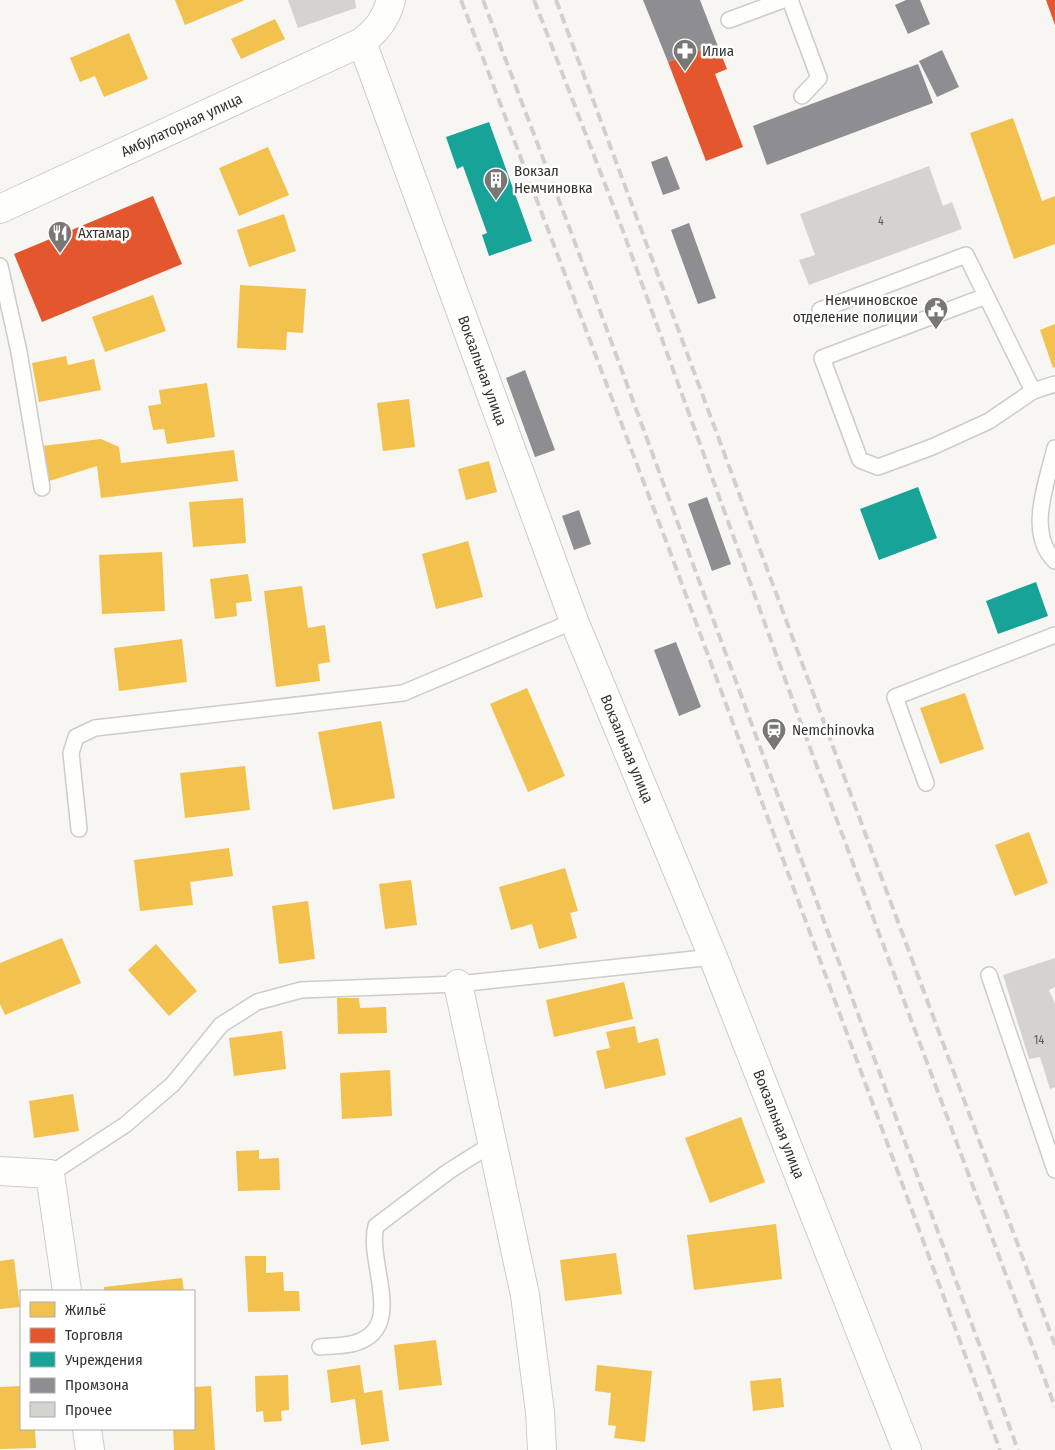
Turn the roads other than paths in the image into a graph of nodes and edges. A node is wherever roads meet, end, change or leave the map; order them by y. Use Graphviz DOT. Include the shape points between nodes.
graph roads {
  1 [pos="392,0"];
  2 [pos="783,0"];
  3 [pos="790,0"];
  4 [pos="729,20"];
  5 [pos="362,42"];
  6 [pos="802,96"];
  7 [pos="0,209"];
  8 [pos="0,266"];
  9 [pos="986,296"];
  10 [pos="820,310"];
  11 [pos="1055,384"];
  12 [pos="1033,391"];
  13 [pos="1055,448"];
  14 [pos="42,488"];
  15 [pos="1055,561"];
  16 [pos="574,621"];
  17 [pos="1055,635"];
  18 [pos="926,783"];
  19 [pos="80,829"];
  20 [pos="713,957"];
  21 [pos="989,975"];
  22 [pos="458,984"];
  23 [pos="492,1144"];
  24 [pos="1055,1170"];
  25 [pos="0,1171"];
  26 [pos="50,1174"];
  27 [pos="67,1290"];
  28 [pos="320,1348"];
  29 [pos="87,1430"];
  30 [pos="90,1450"];
  31 [pos="542,1450"];
  32 [pos="907,1450"];
  1 -- 5 [label="street, Амбулаторная улица" via="384,21"];
  2 -- 4 [label="lane"];
  3 -- 6 [label="lane" via="819,78"];
  5 -- 7 [label="street, Амбулаторная улица"];
  5 -- 16 [label="street, Вокзальная улица"];
  8 -- 14 [label="lane" via="19,352"];
  9 -- 10 [label="lane" via="966,254"];
  9 -- 12 [label="lane"];
  9 -- 12 [label="lane" via="822,358 860,460 878,468 932,447 989,422"];
  11 -- 12 [label="lane"];
  13 -- 15 [label="lane" via="1041,509 1044,545"];
  16 -- 19 [label="lane" via="403,693 94,728 76,737 71,753"];
  16 -- 20 [label="street, Вокзальная улица"];
  17 -- 18 [label="lane" via="895,697"];
  20 -- 22 [label="lane"];
  20 -- 32 [label="street, Вокзальная улица"];
  21 -- 24 [label="lane"];
  22 -- 23 [label="street"];
  22 -- 26 [label="lane" via="302,990 256,1002 221,1025 173,1084 125,1126"];
  23 -- 28 [label="lane" via="449,1171 376,1226 373,1239 384,1312 379,1324 371,1334 356,1342"];
  23 -- 31 [label="street" via="525,1294"];
  25 -- 26 [label="street"];
  26 -- 27 [label="street"];
  29 -- 30 [label="street"];
}
